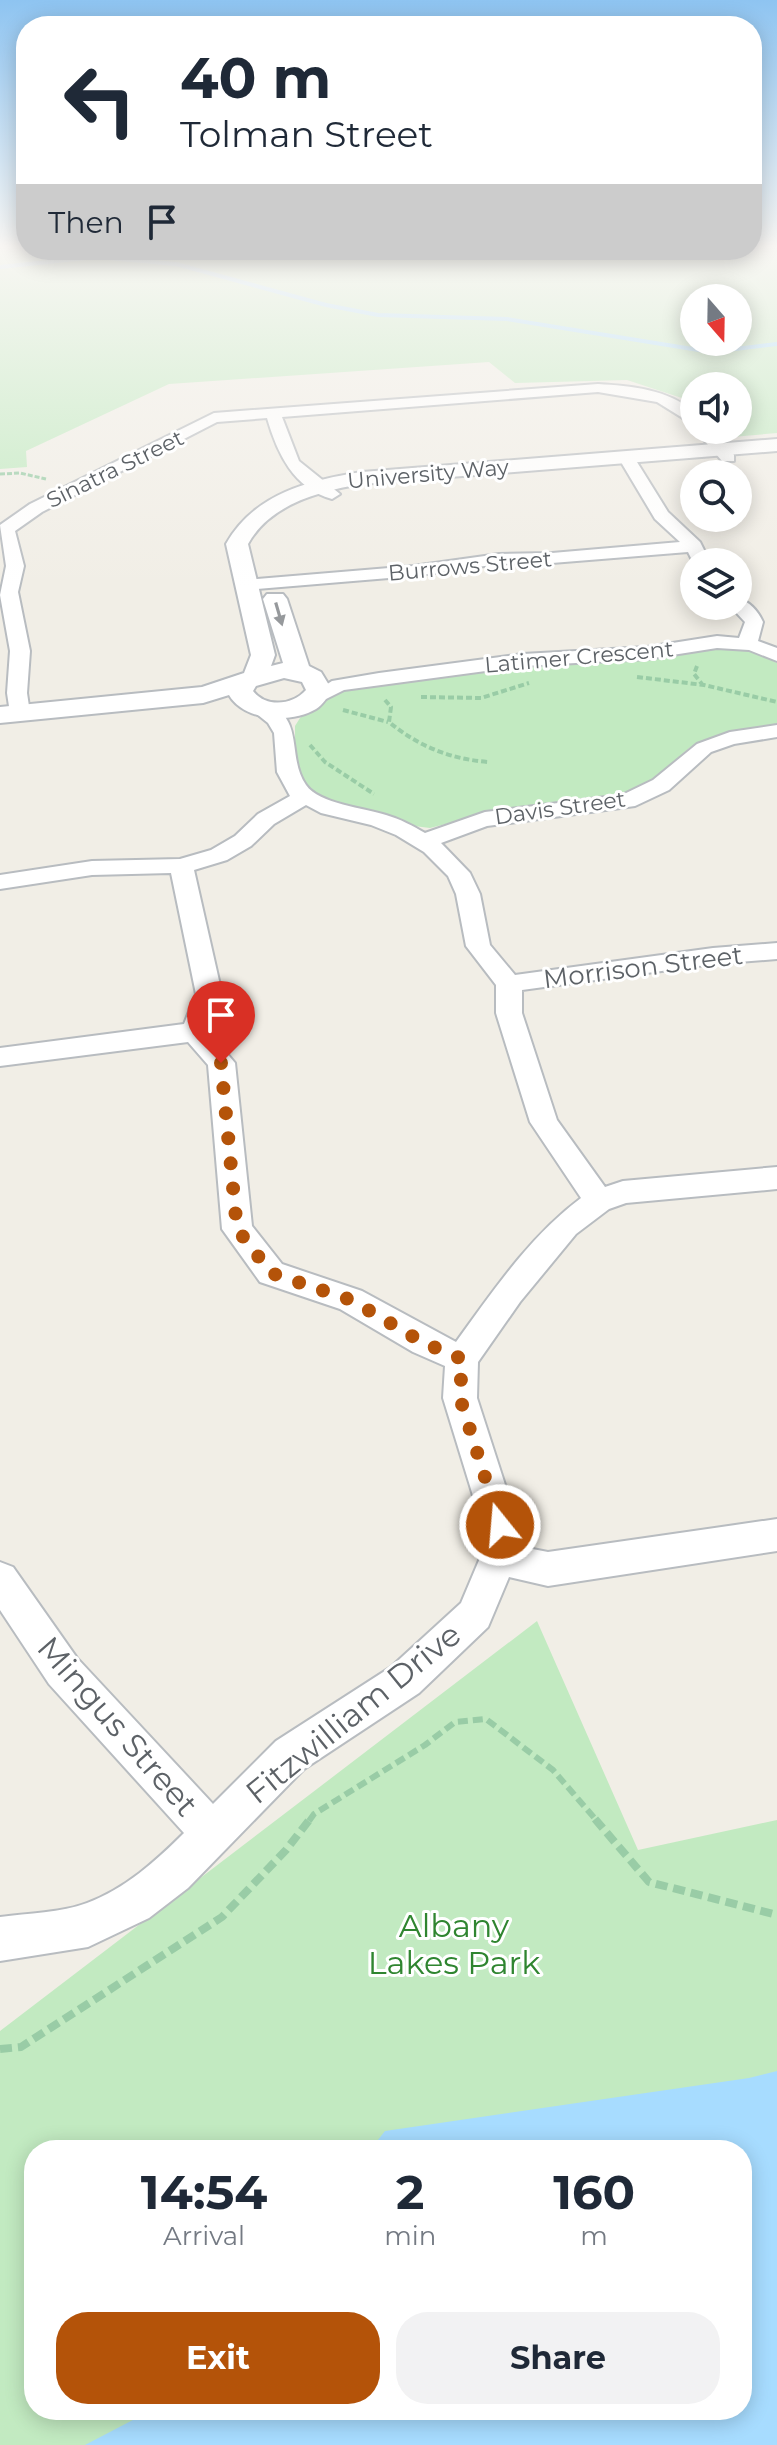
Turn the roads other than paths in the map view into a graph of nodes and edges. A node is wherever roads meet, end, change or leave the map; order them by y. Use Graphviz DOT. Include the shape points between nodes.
graph roads {
  1 [pos="680,408"];
  2 [pos="274,415"];
  3 [pos="716,444"];
  4 [pos="777,445"];
  5 [pos="724,453"];
  6 [pos="777,453"];
  7 [pos="630,461"];
  8 [pos="326,490"];
  9 [pos="691,548"];
  10 [pos="680,554"];
  11 [pos="270,583"];
  12 [pos="246,585"];
  13 [pos="752,618"];
  14 [pos="747,644"];
  15 [pos="777,655"];
  16 [pos="250,679"];
  17 [pos="306,687"];
  18 [pos="257,707"];
  19 [pos="10,721"];
  20 [pos="777,731"];
  21 [pos="296,736"];
  22 [pos="305,797"];
  23 [pos="414,836"];
  24 [pos="181,866"];
  25 [pos="0,882"];
  26 [pos="777,951"];
  27 [pos="509,984"];
  28 [pos="194,1032"];
  29 [pos="0,1057"];
  30 [pos="777,1178"];
  31 [pos="599,1201"];
  32 [pos="462,1359"];
  33 [pos="777,1535"];
  34 [pos="498,1558"];
  35 [pos="0,1579"];
  36 [pos="211,1832"];
  37 [pos="0,1939"];
  1 -- 2 [label="street, Sinatra Street" via="657,397 598,388"];
  2 -- 8 [label="street" via="296,470"];
  2 -- 19 [label="street, Sinatra Street" via="214,418 36,508 6,529 15,566 10,610 20,651"];
  3 -- 5 [label="street"];
  4 -- 5 [label="street, University Way"];
  5 -- 6 [label="street, University Way"];
  5 -- 7 [label="street, University Way"];
  7 -- 8 [label="street, University Way" via="362,478"];
  7 -- 9 [label="street" via="661,515"];
  8 -- 11 [label="street, University Way" via="267,532 260,549"];
  8 -- 12 [label="street, University Way" via="263,513 244,529 236,549"];
  10 -- 11 [label="street, Burrows Street" via="499,559"];
  11 -- 12 [label="street, Burrows Street"];
  11 -- 17 [label="street, University Way, one-way"];
  12 -- 16 [label="street, University Way" via="263,655"];
  13 -- 14 [label="street"];
  14 -- 15 [label="street, Latimer Crescent"];
  14 -- 17 [label="street, Latimer Crescent" via="717,642 647,653 523,660"];
  16 -- 17 [label="street" via="277,671"];
  16 -- 18 [label="street" via="241,696"];
  16 -- 19 [label="street" via="194,696"];
  17 -- 18 [label="street" via="281,710"];
  17 -- 21 [label="street"];
  18 -- 19 [label="street"];
  18 -- 21 [label="street"];
  20 -- 23 [label="street, Davis Street" via="704,748 661,785 627,801 478,820"];
  21 -- 22 [label="street" via="290,779"];
  22 -- 23 [label="street"];
  22 -- 24 [label="street" via="219,855"];
  23 -- 27 [label="street" via="461,878 478,946"];
  24 -- 25 [label="street" via="92,868"];
  24 -- 28 [label="street" via="209,994"];
  26 -- 27 [label="street, Morrison Street"];
  27 -- 31 [label="street" via="509,1013 544,1122"];
  28 -- 29 [label="street"];
  28 -- 32 [label="street" via="221,1063 237,1229 271,1273 351,1300"];
  30 -- 31 [label="street" via="652,1187"];
  31 -- 32 [label="street" via="565,1226"];
  32 -- 34 [label="street, Fitzwilliam Drive" via="460,1398 500,1525"];
  33 -- 34 [label="street" via="548,1569"];
  34 -- 36 [label="street, Fitzwilliam Drive" via="475,1615 405,1680 290,1755"];
  35 -- 36 [label="street, Mingus Street" via="63,1671"];
  36 -- 37 [label="street, Fitzwilliam Drive" via="173,1873 134,1903 88,1925"];
}
